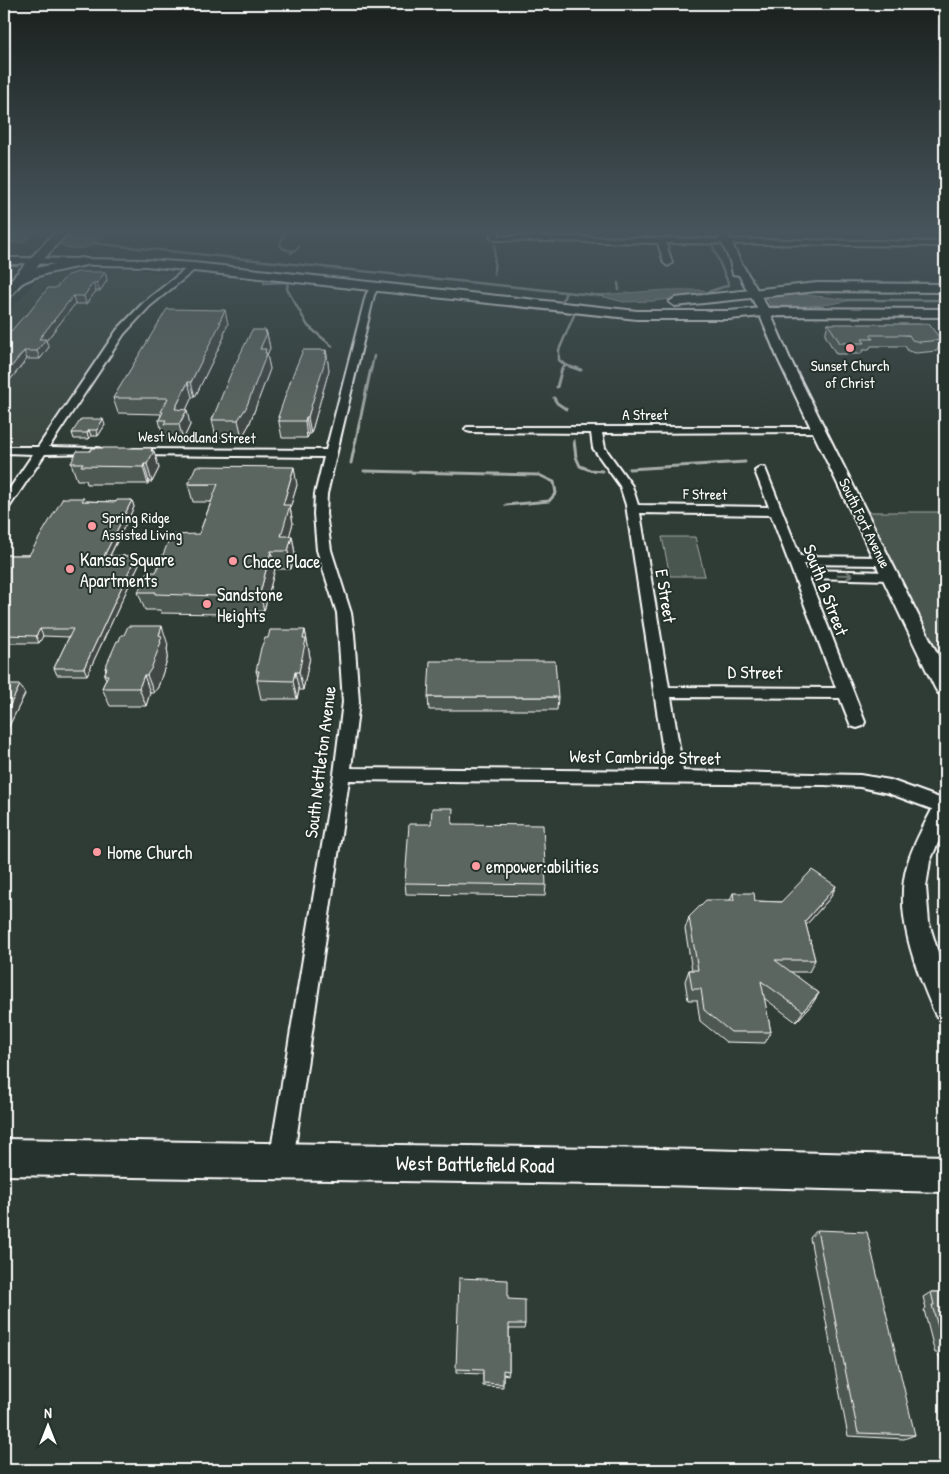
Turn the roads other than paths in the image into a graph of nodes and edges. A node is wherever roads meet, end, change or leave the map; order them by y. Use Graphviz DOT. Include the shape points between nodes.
graph roads {
  1 [pos="153,299"];
  2 [pos="369,299"];
  3 [pos="496,299"];
  4 [pos="705,299"];
  5 [pos="752,299"];
  6 [pos="564,306"];
  7 [pos="758,312"];
  8 [pos="945,313"];
  9 [pos="470,429"];
  10 [pos="596,429"];
  11 [pos="819,430"];
  12 [pos="4,450"];
  13 [pos="41,451"];
  14 [pos="108,452"];
  15 [pos="123,452"];
  16 [pos="331,454"];
  17 [pos="761,471"];
  18 [pos="4,506"];
  19 [pos="633,510"];
  20 [pos="776,511"];
  21 [pos="794,560"];
  22 [pos="883,561"];
  23 [pos="800,574"];
  24 [pos="890,576"];
  25 [pos="945,688"];
  26 [pos="663,692"];
  27 [pos="846,693"];
  28 [pos="857,722"];
  29 [pos="342,774"];
  30 [pos="676,778"];
  31 [pos="945,806"];
  32 [pos="945,1008"];
  33 [pos="4,1157"];
  34 [pos="281,1161"];
  35 [pos="945,1174"];
  1 -- 13 [label="street" via="125,325"];
  2 -- 16 [label="street, South Nettleton Avenue"];
  3 -- 6 [label="main road"];
  4 -- 6 [label="main road" via="611,308"];
  5 -- 7 [label="street, South Fort Avenue"];
  6 -- 7 [label="main road" via="637,315"];
  7 -- 8 [label="main road"];
  7 -- 11 [label="street, South Fort Avenue"];
  9 -- 10 [label="street, A Street"];
  10 -- 11 [label="street, A Street"];
  10 -- 19 [label="street, E Street" via="599,448 626,486"];
  11 -- 22 [label="street, South Fort Avenue"];
  12 -- 13 [label="street"];
  13 -- 14 [label="street"];
  13 -- 18 [label="street"];
  15 -- 16 [label="street, West Woodland Street"];
  16 -- 29 [label="street, South Nettleton Avenue" via="320,514 324,550 344,613 350,657 351,702"];
  17 -- 20 [label="street, South B Street"];
  19 -- 20 [label="street, F Street"];
  19 -- 26 [label="street, E Street"];
  20 -- 21 [label="street, South B Street"];
  21 -- 22 [label="street"];
  21 -- 23 [label="street, South B Street"];
  22 -- 24 [label="street, South Fort Avenue"];
  23 -- 24 [label="street, one-way"];
  23 -- 27 [label="street, South B Street"];
  24 -- 25 [label="street, South Fort Avenue"];
  26 -- 27 [label="street, D Street"];
  26 -- 30 [label="street, E Street"];
  27 -- 28 [label="street, South B Street"];
  29 -- 30 [label="street, West Cambridge Street"];
  29 -- 34 [label="street, South Nettleton Avenue"];
  30 -- 31 [label="street, West Cambridge Street" via="860,782 890,787"];
  31 -- 32 [label="street" via="921,857 915,888 918,929"];
  33 -- 34 [label="main road, West Battlefield Road"];
  34 -- 35 [label="main road, West Battlefield Road"];
}
